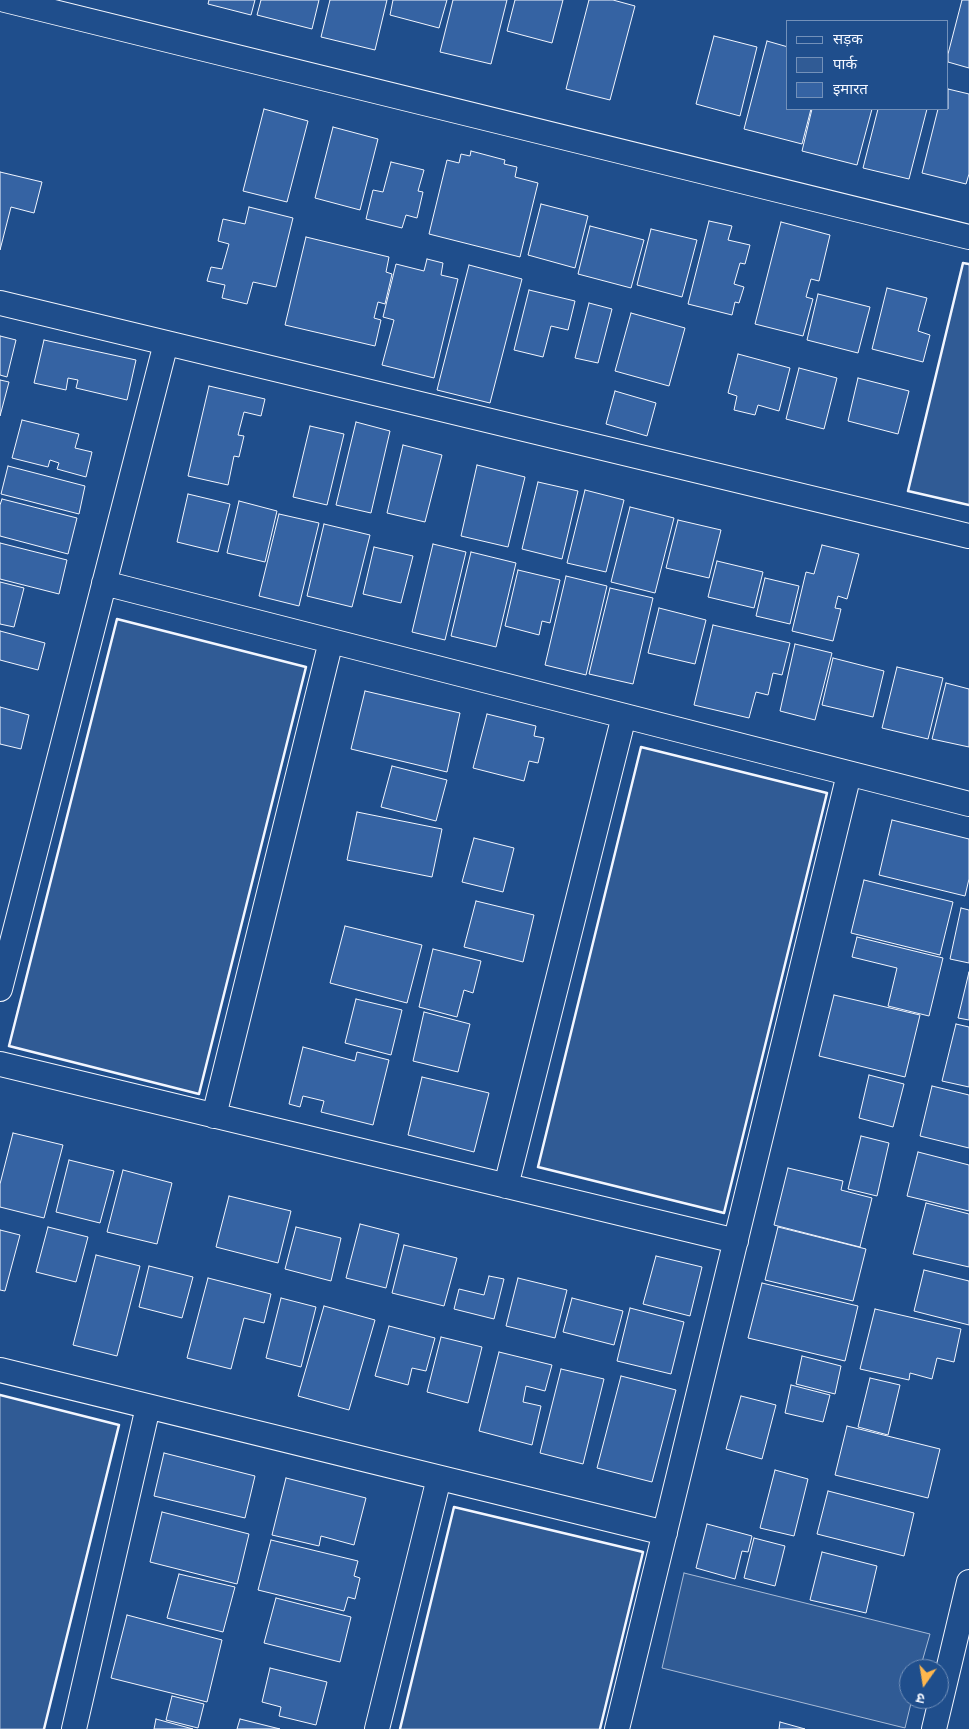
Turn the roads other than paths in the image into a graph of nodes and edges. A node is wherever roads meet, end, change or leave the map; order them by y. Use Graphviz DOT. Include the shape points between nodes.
graph roads {
  1 [pos="5,0"];
  2 [pos="969,237"];
  3 [pos="0,303"];
  4 [pos="166,343"];
  5 [pos="969,536"];
  6 [pos="104,583"];
  7 [pos="332,641"];
  8 [pos="624,716"];
  9 [pos="849,774"];
  10 [pos="969,804"];
  11 [pos="0,989"];
  12 [pos="0,1064"];
  13 [pos="214,1116"];
  14 [pos="506,1186"];
  15 [pos="736,1241"];
  16 [pos="0,1370"];
  17 [pos="148,1406"];
  18 [pos="439,1478"];
  19 [pos="664,1533"];
  20 [pos="969,1582"];
  21 [pos="74,1729"];
  22 [pos="377,1729"];
  23 [pos="617,1729"];
  24 [pos="934,1729"];
  1 -- 2 [label="street"];
  3 -- 4 [label="street"];
  4 -- 5 [label="street"];
  4 -- 6 [label="street"];
  6 -- 7 [label="street"];
  6 -- 11 [label="street"];
  7 -- 8 [label="street"];
  7 -- 13 [label="street"];
  8 -- 9 [label="street"];
  8 -- 14 [label="street"];
  9 -- 10 [label="street"];
  9 -- 15 [label="street"];
  12 -- 13 [label="street"];
  13 -- 14 [label="street"];
  14 -- 15 [label="street"];
  15 -- 19 [label="street"];
  16 -- 17 [label="street"];
  17 -- 18 [label="street"];
  17 -- 21 [label="street"];
  18 -- 19 [label="street"];
  18 -- 22 [label="street"];
  19 -- 23 [label="street"];
  20 -- 24 [label="street"];
}
